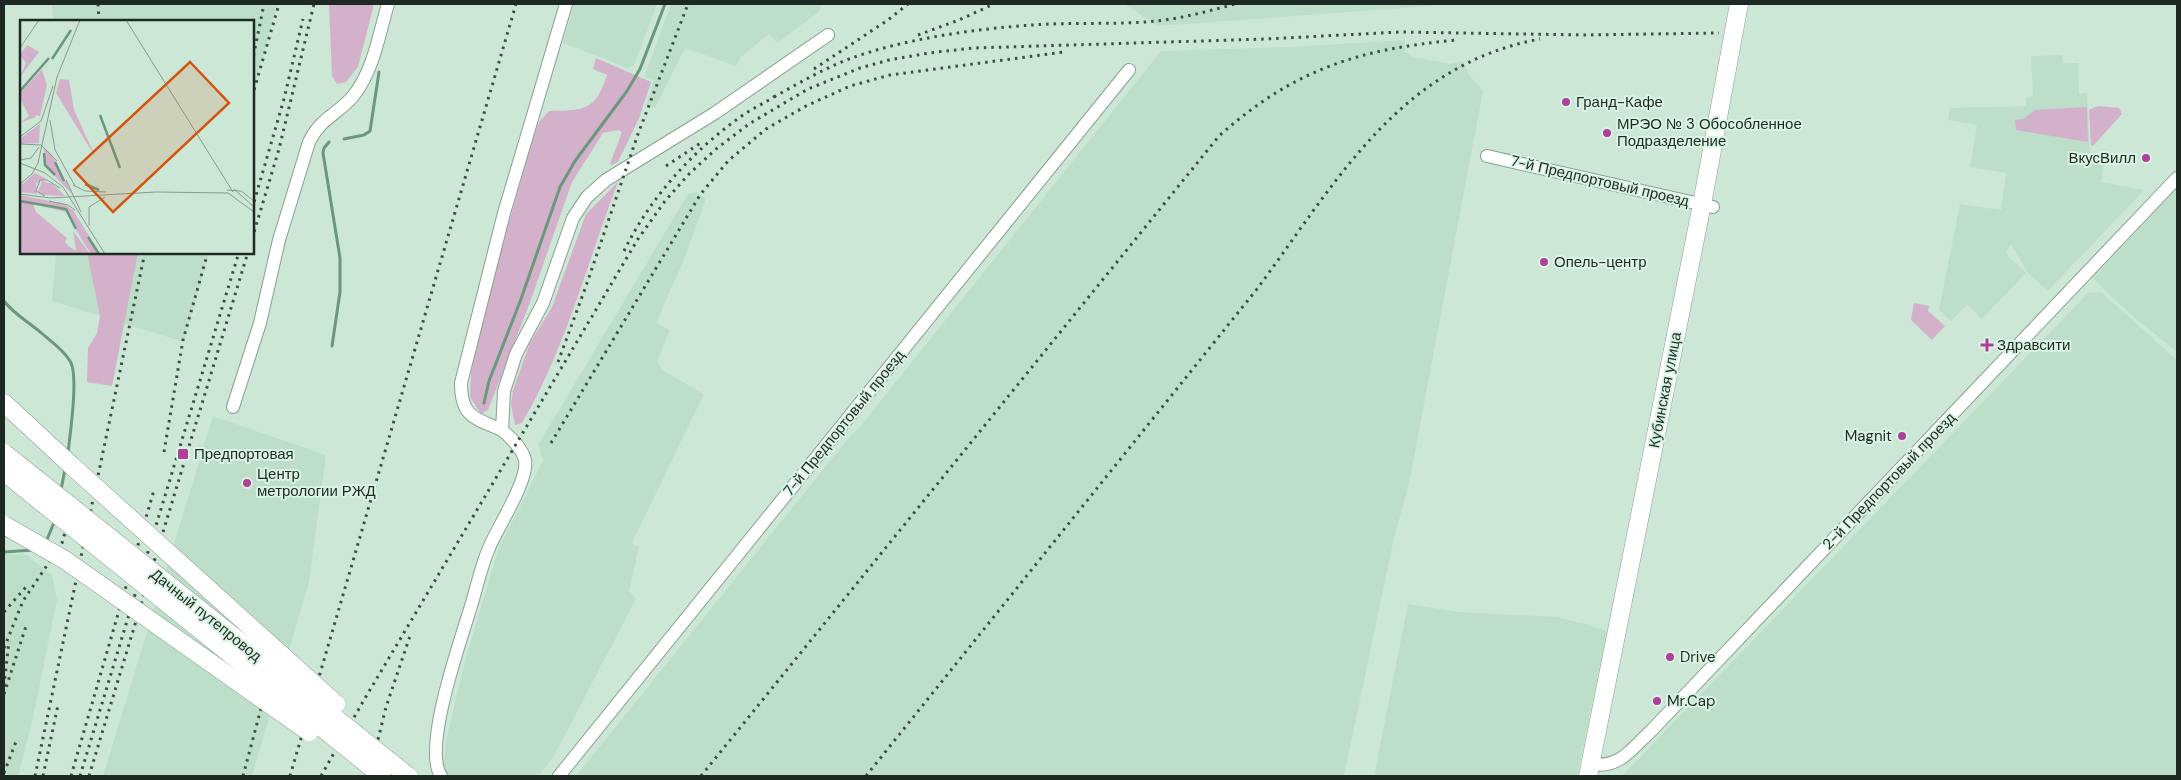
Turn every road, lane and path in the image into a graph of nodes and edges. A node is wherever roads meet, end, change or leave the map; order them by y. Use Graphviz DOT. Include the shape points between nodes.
graph roads {
  1 [pos="388,4"];
  2 [pos="566,4"];
  3 [pos="1739,4"];
  4 [pos="1750,4"];
  5 [pos="828,34"];
  6 [pos="1130,70"];
  7 [pos="1487,156"];
  8 [pos="2177,178"];
  9 [pos="1708,206"];
  10 [pos="4,403"];
  11 [pos="233,407"];
  12 [pos="502,430"];
  13 [pos="4,452"];
  14 [pos="4,472"];
  15 [pos="4,525"];
  16 [pos="1594,770"];
  17 [pos="369,776"];
  18 [pos="382,776"];
  19 [pos="408,776"];
  20 [pos="413,776"];
  21 [pos="441,776"];
  22 [pos="559,776"];
  1 -- 11 [label="street" via="373,57 361,85 343,106 323,121 309,142 279,240 260,323"];
  2 -- 12 [label="street" via="504,213 461,383 461,402 468,413"];
  3 -- 9 [label="main road, Кубинская улица"];
  4 -- 9 [label="main road, Кубинская улица"];
  5 -- 12 [label="street" via="715,113 606,180 587,198 573,218 543,303 516,354 504,391"];
  6 -- 22 [label="street, 7-й Предпортовый проезд"];
  7 -- 9 [label="street, 7-й Предпортовый проезд"];
  8 -- 16 [label="street, 2-й Предпортовый проезд" via="1651,731 1618,762"];
  9 -- 16 [label="main road, Кубинская улица"];
  10 -- 20 [label="main road, bridge"];
  12 -- 21 [label="street" via="516,444 525,461 522,482 489,549 451,670 439,721 436,756"];
  13 -- 19 [label="main road, Дачный путепровод, bridge"];
  14 -- 18 [label="main road, Дачный путепровод, bridge"];
  15 -- 17 [label="main road, bridge" via="64,560"];
}
